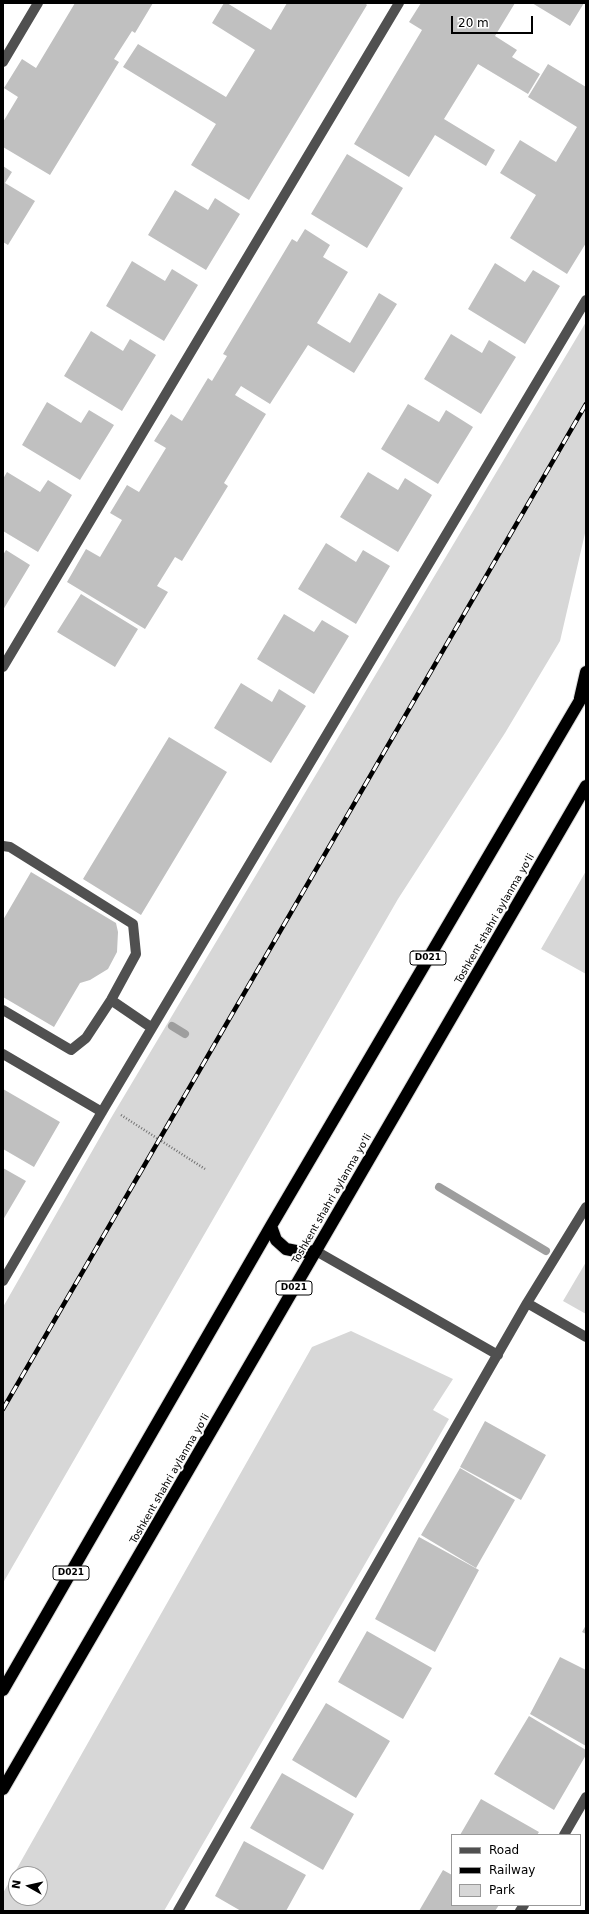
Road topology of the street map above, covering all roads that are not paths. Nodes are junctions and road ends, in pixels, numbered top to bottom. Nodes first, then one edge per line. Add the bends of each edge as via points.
1 (38, 3) edge
2 (399, 3) edge
3 (3, 62) edge
4 (586, 300) edge
5 (3, 667) edge
6 (586, 672) edge
7 (586, 690) edge
8 (579, 703) junction
9 (586, 786) edge
10 (3, 846) edge
11 (111, 1000) junction
12 (3, 1010) edge
13 (152, 1028) junction
14 (3, 1054) edge
15 (104, 1109) junction
16 (586, 1207) edge
17 (271, 1226) junction
18 (316, 1251) junction
19 (3, 1281) edge
20 (527, 1303) junction
21 (586, 1337) edge
22 (498, 1355) junction
23 (3, 1690) edge
24 (3, 1790) edge
25 (586, 1798) edge
26 (565, 1834) edge
27 (178, 1911) edge

1 - 3 street
2 - 5 street
4 - 13 street
6 - 8 highway
7 - 8 highway, D021
8 - 17 highway, D021
9 - 18 highway, Toshkent shahri aylanma yoʻli / D021
10 - 11 street via 10,847 133,924 136,954
11 - 12 street via 86,1038 71,1050
11 - 13 street
13 - 15 street
14 - 15 street
15 - 19 street
16 - 20 street
17 - 18 highway via 276,1240 286,1249
17 - 23 highway, D021
18 - 22 street
18 - 24 highway, Toshkent shahri aylanma yoʻli / D021
20 - 21 street
20 - 22 street
22 - 27 street
25 - 26 street

